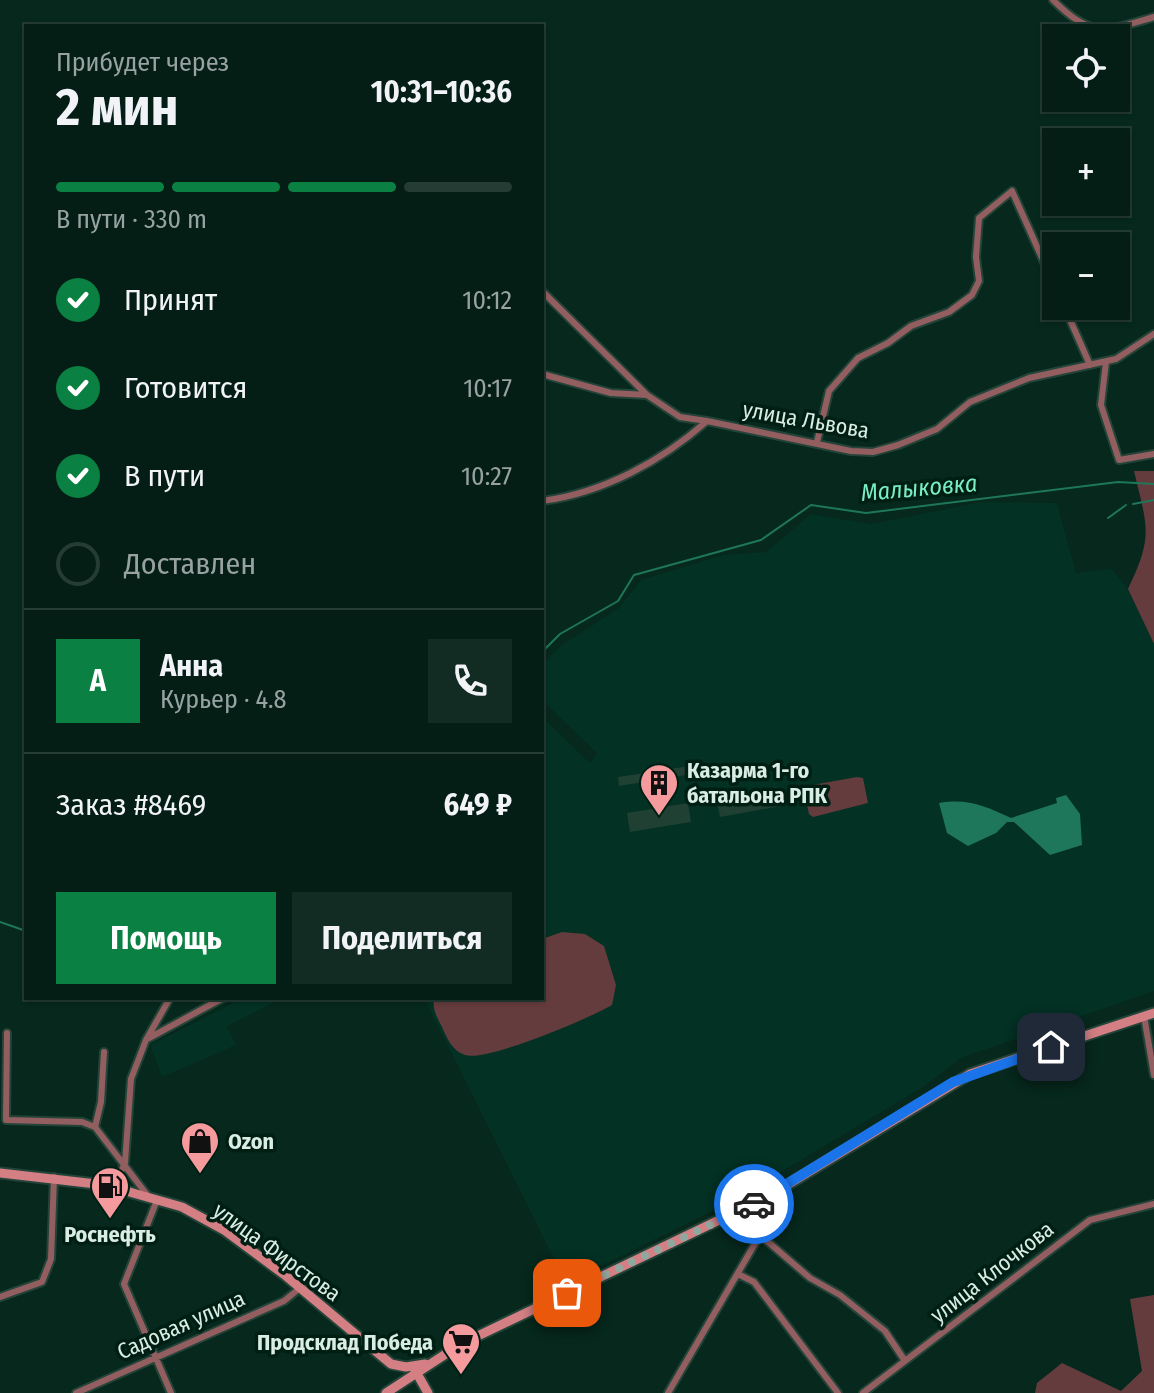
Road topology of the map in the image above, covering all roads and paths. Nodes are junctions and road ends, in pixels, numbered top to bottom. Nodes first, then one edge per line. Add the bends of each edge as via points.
1 (1053, 0) edge
2 (1154, 17) edge
3 (1042, 258) edge
4 (544, 293) edge
5 (1070, 320) edge
6 (1154, 334) edge
7 (1106, 362) junction
8 (1090, 365) junction
9 (544, 375) edge
10 (647, 395) junction
11 (707, 421) junction
12 (817, 442) junction
13 (1154, 454) edge
14 (544, 501) edge
15 (169, 1000) edge
16 (219, 1000) edge
17 (1149, 1015) edge
18 (7, 1033) dead end
19 (146, 1040) junction
20 (104, 1052) dead end
21 (1154, 1075) edge
22 (95, 1127) junction
23 (125, 1163) junction
24 (0, 1173) edge
25 (54, 1177) junction
26 (114, 1187) junction
27 (769, 1196) junction
28 (153, 1199) junction
29 (1154, 1204) edge
30 (760, 1235) junction
31 (738, 1274) junction
32 (300, 1288) junction
33 (0, 1297) edge
34 (157, 1355) junction
35 (905, 1361) junction
36 (415, 1371) junction
37 (76, 1393) edge
38 (171, 1393) edge
39 (386, 1393) edge
40 (428, 1393) edge
41 (668, 1393) edge
42 (838, 1393) edge
43 (863, 1393) edge

1 - 2 street via 1073,19 1105,31
3 - 12 street via 1012,191 979,218 979,281 972,295 858,358 829,391
4 - 10 street, улица Львова
5 - 8 street
6 - 7 street, улица Львова
7 - 8 street, улица Львова
7 - 13 street via 1101,405 1119,460
8 - 12 street, улица Львова via 1029,378 970,402 937,429 898,445 873,452
9 - 10 street via 611,393
10 - 11 street, улица Львова via 680,417
11 - 12 street, улица Львова
11 - 14 street via 677,448 633,472
15 - 19 street
16 - 19 street
17 - 21 street
17 - 27 main road via 970,1074
18 - 22 street via 6,1120
19 - 23 street via 131,1079
20 - 22 street
22 - 23 street
23 - 26 street
23 - 28 street
24 - 25 main road, улица Фирстова
25 - 26 main road, улица Фирстова
25 - 33 street via 51,1259 42,1282
26 - 28 main road, улица Фирстова
27 - 30 street
27 - 36 main road
28 - 32 main road, улица Фирстова via 182,1207 224,1230
28 - 34 street via 124,1284
29 - 35 street, улица Клочкова via 1090,1220
30 - 31 street
30 - 35 street via 885,1331
31 - 41 street
31 - 42 street via 754,1282
32 - 34 street, Садовая улица via 284,1301
32 - 36 main road, улица Фирстова via 383,1358
34 - 37 street, Садовая улица
34 - 38 street
35 - 43 street, улица Клочкова
36 - 39 main road
36 - 40 main road

